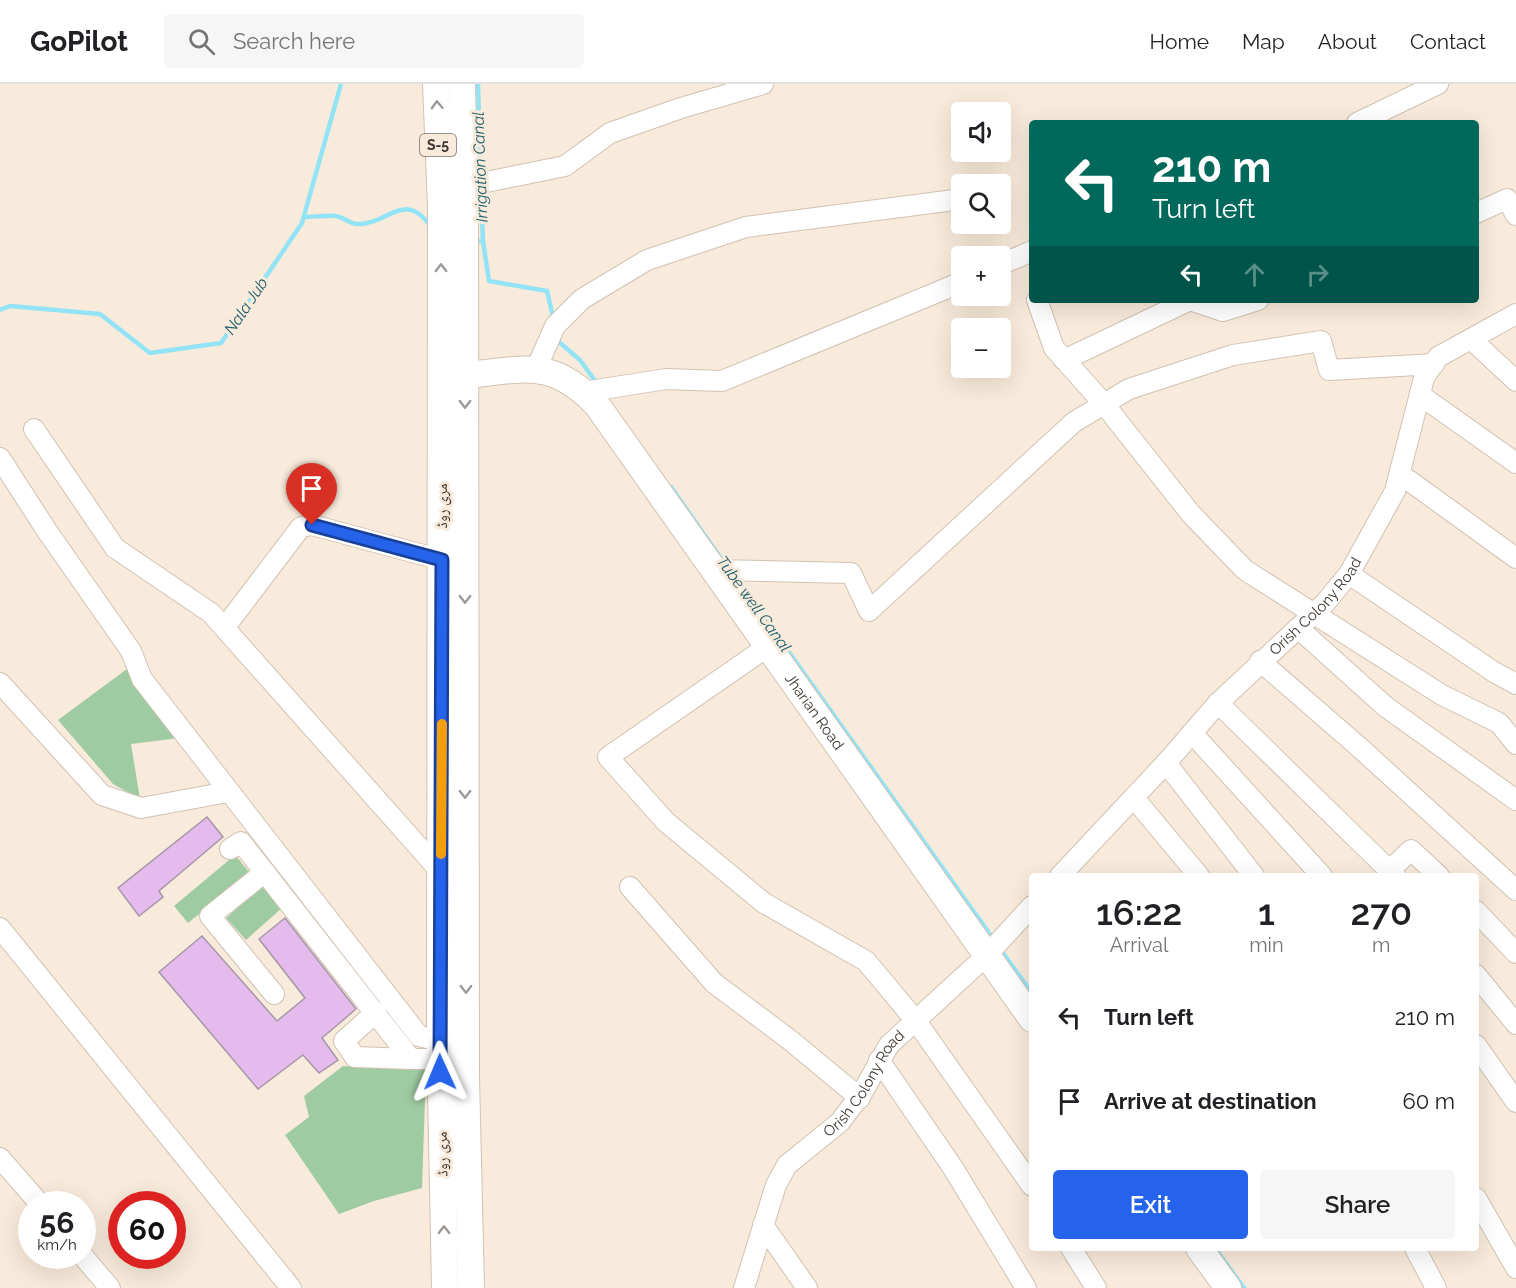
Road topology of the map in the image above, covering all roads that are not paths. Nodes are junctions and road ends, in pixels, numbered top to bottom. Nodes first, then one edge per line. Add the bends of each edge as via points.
1 (436, 84) edge
2 (462, 84) edge
3 (763, 84) edge
4 (1437, 84) edge
5 (1363, 120) edge
6 (457, 198) junction
7 (951, 200) edge
8 (1479, 212) edge
9 (1516, 215) edge
10 (1029, 252) edge
11 (1011, 260) edge
12 (951, 287) edge
13 (1038, 303) edge
14 (1184, 303) edge
15 (1199, 303) edge
16 (1249, 303) edge
17 (1516, 314) edge
18 (453, 326) junction
19 (1471, 339) junction
20 (1064, 360) junction
21 (1434, 364) junction
22 (536, 369) junction
23 (465, 375) junction
24 (1516, 381) edge
25 (584, 392) junction
26 (1420, 395) junction
27 (1104, 404) junction
28 (34, 429) dead end
29 (0, 458) edge
30 (1516, 463) edge
31 (1400, 474) junction
32 (1516, 558) edge
33 (442, 560) junction
34 (713, 570) junction
35 (1349, 574) junction
36 (1313, 614) junction
37 (225, 627) junction
38 (1298, 628) junction
39 (454, 644) junction
40 (767, 646) junction
41 (1260, 662) junction
42 (0, 682) edge
43 (1516, 684) edge
44 (1218, 703) junction
45 (1192, 733) junction
46 (1516, 744) edge
47 (1166, 763) junction
48 (228, 792) junction
49 (1134, 798) junction
50 (1516, 800) edge
51 (230, 849) dead end
52 (265, 872) junction
53 (441, 872) junction
54 (1069, 873) edge
55 (1196, 873) edge
56 (1252, 873) edge
57 (1319, 873) edge
58 (1393, 873) edge
59 (1436, 873) edge
60 (630, 886) dead end
61 (1516, 890) edge
62 (1029, 909) edge
63 (1479, 914) edge
64 (0, 928) edge
65 (1516, 953) edge
66 (986, 956) junction
67 (1479, 979) edge
68 (274, 994) dead end
69 (376, 1012) junction
70 (1029, 1015) edge
71 (916, 1021) junction
72 (1516, 1024) edge
73 (1479, 1049) edge
74 (440, 1050) junction
75 (411, 1059) junction
76 (879, 1060) junction
77 (860, 1098) junction
78 (1516, 1102) edge
79 (0, 1158) edge
80 (1029, 1182) edge
81 (443, 1184) junction
82 (468, 1184) junction
83 (29, 1191) edge
84 (1479, 1203) edge
85 (763, 1225) junction
86 (1073, 1251) edge
87 (1201, 1251) edge
88 (1417, 1251) edge
89 (94, 1269) edge
90 (1516, 1269) edge
91 (111, 1288) edge
92 (291, 1288) edge
93 (445, 1288) edge
94 (471, 1288) edge
95 (744, 1288) edge
96 (807, 1288) edge
97 (1026, 1288) edge
98 (1096, 1288) edge
99 (1228, 1288) edge
100 (1436, 1288) edge

6 -> 1 main road, مری روڈ / S-5
2 - 6 main road, مری روڈ / S-5
3 - 6 street via 610,133 565,166 481,183
4 - 5 street
6 - 18 main road, مری روڈ / S-5
7 - 22 street via 746,227 647,260 582,299 555,326
8 - 9 street via 1507,199
10 - 11 street
12 - 25 street via 722,381 666,379
13 - 20 street via 1054,348
14 - 20 street
15 - 16 street via 1224,311
17 - 19 street, Orish Colony Road
18 - 23 main road, مری روڈ / S-5
18 - 33 main road, مری روڈ / S-5
19 - 21 street, Orish Colony Road via 1438,357
19 - 24 street
20 - 27 street
21 - 26 street, Orish Colony Road via 1424,378
21 - 27 street via 1329,370 1321,341 1233,355 1129,389
22 - 23 main road, Jharian Road
22 - 25 main road, Jharian Road via 554,372
23 -> 39 main road, مری روڈ / S-5
25 - 34 main road, Jharian Road
26 - 30 street
26 - 31 street, Orish Colony Road
27 - 34 street via 1074,422 869,611 852,573
27 - 36 street via 1191,514 1245,570
28 - 37 street via 116,548 211,613
29 - 48 street via 131,651 142,679
31 - 32 street
31 - 35 street, Orish Colony Road via 1383,516
33 - 37 street via 312,525 301,527
33 - 39 main road, مری روڈ / S-5
34 - 40 main road, Jharian Road
35 - 36 street, Orish Colony Road
35 - 43 street
36 - 38 street, Orish Colony Road
36 - 46 street via 1442,695 1499,723
37 - 53 street
38 - 41 street, Orish Colony Road
38 - 50 street via 1386,707
39 - 53 main road, مری روڈ / S-5
39 -> 82 main road, مری روڈ / S-5
40 - 66 main road, Jharian Road
40 - 71 street via 608,757 666,822 764,903 866,960
41 - 44 street, Orish Colony Road
41 - 61 street
42 - 48 street via 102,795 141,808
44 - 45 street, Orish Colony Road
44 - 58 street
45 - 47 street, Orish Colony Road
45 - 57 street
47 - 49 street, Orish Colony Road
47 - 56 street
48 - 74 street via 419,1036
49 - 54 street, Orish Colony Road
49 - 55 street
51 - 52 street via 241,842
52 - 68 street via 210,916
52 - 69 street
53 - 74 main road, مری روڈ / S-5
58 - 59 street via 1412,850
60 - 77 street via 714,983
62 - 66 street, Orish Colony Road
63 - 65 street
64 - 92 street
66 - 70 main road, Jharian Road
66 - 71 street, Orish Colony Road
67 - 72 street
69 - 75 street
69 - 75 street via 344,1041 355,1057
71 - 76 street, Orish Colony Road via 889,1045
71 - 80 street
73 - 78 street
74 - 75 street
74 - 81 main road, مری روڈ / S-5
76 - 77 street, Orish Colony Road
76 - 97 street via 953,1168
77 - 85 street, Orish Colony Road via 840,1122 787,1165
79 - 83 street
81 - 82 main road
93 -> 81 main road, مری روڈ / S-5
82 - 94 main road, مری روڈ / S-5
84 - 90 street
85 - 95 street, Orish Colony Road
85 - 96 street
86 - 98 street
87 - 99 main road
88 - 100 street
89 - 91 street

